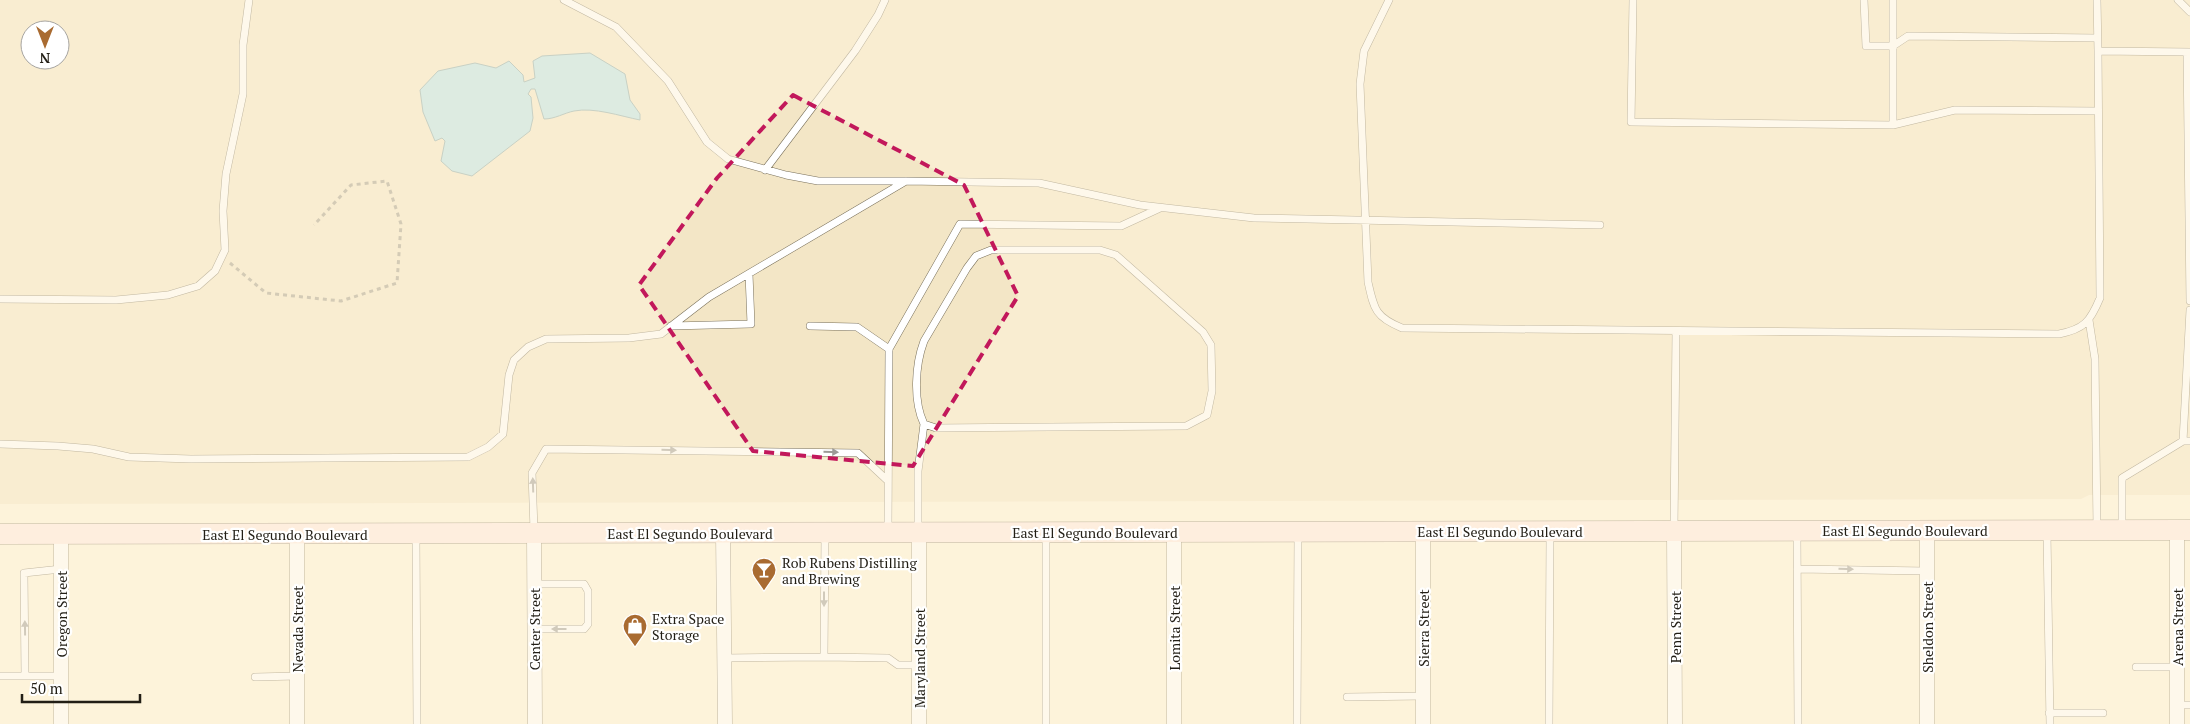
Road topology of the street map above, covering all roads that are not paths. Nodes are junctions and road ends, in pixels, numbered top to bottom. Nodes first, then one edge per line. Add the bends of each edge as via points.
1 (249, 0) edge
2 (564, 0) edge
3 (884, 0) edge
4 (1389, 0) edge
5 (1633, 0) edge
6 (1864, 0) edge
7 (1893, 0) edge
8 (2097, 0) edge
9 (2178, 0) edge
10 (2190, 12) edge
11 (2097, 38) junction
12 (1893, 46) junction
13 (2098, 51) junction
14 (2188, 52) edge
15 (2098, 111) junction
16 (1893, 125) junction
17 (766, 170) junction
18 (906, 181) junction
19 (1160, 208) junction
20 (1366, 222) junction
21 (1600, 225) dead end
22 (749, 274) junction
23 (0, 299) edge
24 (2190, 301) edge
25 (2190, 310) edge
26 (2089, 320) junction
27 (671, 326) junction
28 (810, 326) dead end
29 (1676, 331) junction
30 (889, 349) junction
31 (924, 424) junction
32 (2187, 441) edge
33 (0, 444) edge
34 (888, 481) junction
35 (1797, 530) junction
36 (1927, 530) junction
37 (2047, 530) junction
38 (2097, 530) junction
39 (2122, 530) junction
40 (2184, 530) edge
41 (1298, 531) junction
42 (1423, 531) junction
43 (1550, 531) junction
44 (1674, 531) junction
45 (824, 532) junction
46 (888, 532) junction
47 (918, 532) junction
48 (1046, 532) junction
49 (1174, 532) junction
50 (534, 533) junction
51 (723, 533) junction
52 (0, 534) edge
53 (61, 534) junction
54 (297, 534) junction
55 (416, 534) junction
56 (1797, 568) junction
57 (61, 569) junction
58 (1927, 571) junction
59 (534, 584) junction
60 (534, 629) junction
61 (824, 657) junction
62 (724, 658) junction
63 (919, 665) junction
64 (2136, 667) dead end
65 (2177, 667) junction
66 (0, 676) edge
67 (26, 676) junction
68 (61, 676) junction
69 (297, 676) junction
70 (255, 677) dead end
71 (1423, 696) junction
72 (1346, 697) dead end
73 (2184, 705) edge
74 (2050, 713) junction
75 (2103, 713) dead end
76 (61, 724) edge
77 (297, 724) edge
78 (417, 724) edge
79 (535, 724) edge
80 (725, 724) edge
81 (919, 724) edge
82 (1046, 724) edge
83 (1174, 724) edge
84 (1297, 724) edge
85 (1423, 724) edge
86 (1549, 724) edge
87 (1675, 724) edge
88 (1798, 724) edge
89 (1927, 724) edge
90 (2050, 724) edge
91 (2177, 724) edge

1 - 23 lane via 243,45 243,94 226,174 224,250 215,271 198,286 168,295 116,300
2 - 17 lane via 616,27 668,80 708,142 728,159
3 - 17 lane via 878,16 855,51
4 - 20 lane via 1364,51 1360,84
5 - 16 lane via 1632,122
6 - 12 lane via 1866,46
7 - 12 lane
8 - 11 lane
9 - 10 lane
11 - 12 lane via 1908,36
11 - 13 lane
12 - 16 lane
13 - 14 lane
13 - 15 lane
14 - 24 lane
15 - 16 lane via 1955,110
15 - 26 lane via 2100,298
17 - 18 lane via 818,181
18 - 19 lane via 1039,183
18 - 22 lane
19 - 20 lane via 1254,218
19 - 30 lane via 1121,226 960,224
20 - 21 lane
20 - 29 lane via 1368,282 1374,308 1385,321 1402,328
22 - 27 lane via 709,297
22 - 27 lane via 751,324
25 - 32 lane
26 - 29 lane via 2077,330 2059,334
26 - 38 lane via 2095,358
27 - 33 lane via 661,334 546,340 528,347 514,360 509,375 503,434 488,448 468,457 191,459 129,457 67,446
28 - 30 lane via 857,327
29 - 44 lane
30 - 34 lane
31 - 31 lane via 936,428 1186,426 1206,415 1212,391 1211,346 1203,332 1116,255 1100,250 991,250 976,256 967,268 924,341 918,374 918,412
31 - 47 lane via 918,471
32 - 39 lane via 2122,478
34 - 46 lane
50 -> 34 lane via 532,473 546,448 858,453
35 - 36 main road, East El Segundo Boulevard
35 - 44 main road, East El Segundo Boulevard
35 - 56 lane
36 - 37 main road, East El Segundo Boulevard
36 - 58 street, Sheldon Street
37 - 38 main road, East El Segundo Boulevard
37 - 74 lane
38 - 39 main road, East El Segundo Boulevard
39 - 40 main road, East El Segundo Boulevard
40 - 65 street, Arena Street
41 - 42 main road, East El Segundo Boulevard
41 - 49 main road, East El Segundo Boulevard
41 - 84 lane
42 - 43 main road, East El Segundo Boulevard
42 - 71 street, Sierra Street
43 - 44 main road, East El Segundo Boulevard
43 - 86 lane
44 - 87 street, Penn Street
45 - 46 main road, East El Segundo Boulevard
45 - 51 main road, East El Segundo Boulevard
45 -> 61 lane
46 - 47 main road, East El Segundo Boulevard
47 - 48 main road, East El Segundo Boulevard
47 - 63 street, Maryland Street
48 - 49 main road, East El Segundo Boulevard
48 - 82 lane
49 - 83 street, Lomita Street
50 - 51 main road, East El Segundo Boulevard
50 - 55 main road, East El Segundo Boulevard
50 - 59 street, Center Street
51 - 62 street
52 - 53 main road, East El Segundo Boulevard
53 - 54 main road, East El Segundo Boulevard
53 - 57 street, Oregon Street
54 - 55 main road, East El Segundo Boulevard
54 - 69 street, Nevada Street
55 - 78 lane
56 -> 58 lane
56 - 88 lane
67 -> 57 lane via 24,573
57 - 68 street, Oregon Street
58 - 89 street, Sheldon Street
59 - 60 street, Center Street
59 -> 60 lane via 586,586 588,591 588,624 584,629
60 - 79 street, Center Street
61 - 62 lane
61 - 63 lane via 888,658 898,665
62 - 80 street
63 - 81 street, Maryland Street
64 - 65 lane
65 - 73 street, Arena Street
66 - 67 lane
67 - 68 lane
68 - 76 street, Oregon Street
69 - 70 lane
69 - 77 street, Nevada Street
71 - 72 lane
71 - 85 street, Sierra Street
73 - 91 street, Arena Street
74 - 75 lane
74 - 90 lane

